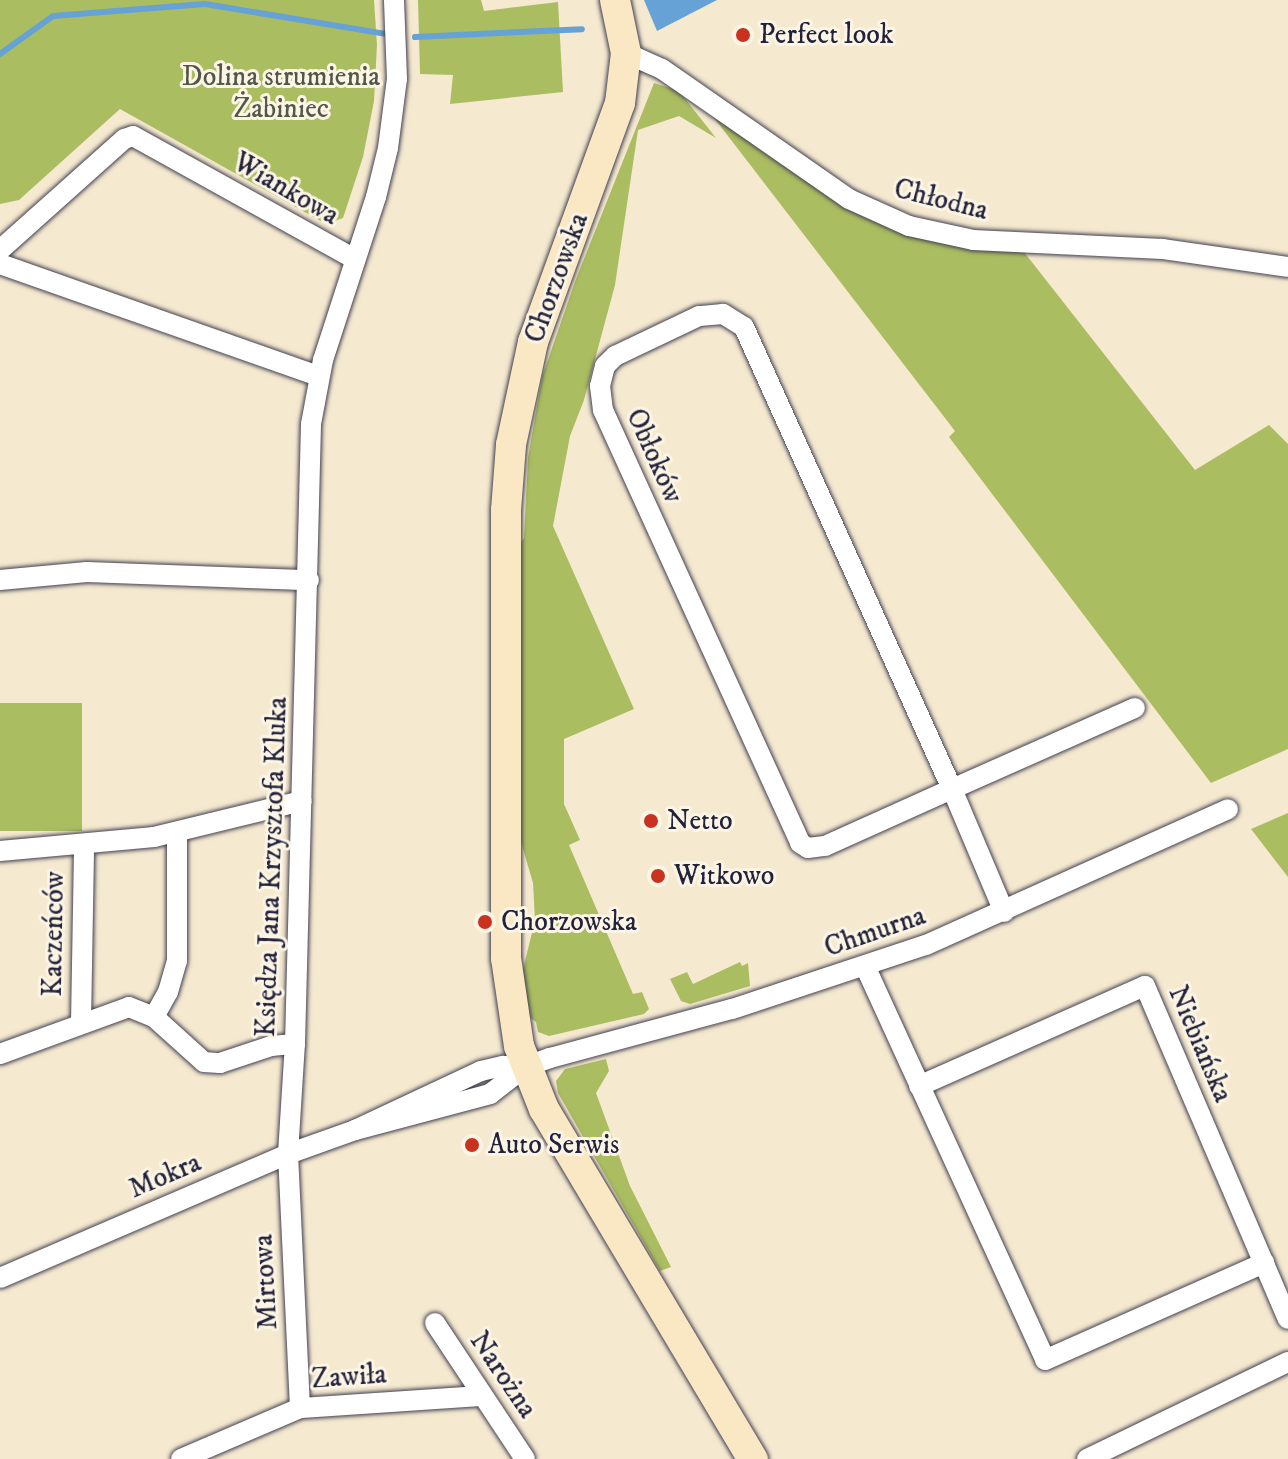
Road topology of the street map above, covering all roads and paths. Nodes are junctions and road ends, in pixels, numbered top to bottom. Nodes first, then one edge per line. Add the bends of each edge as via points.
1 (394, 0) edge
2 (615, 0) edge
3 (626, 53) junction
4 (0, 250) edge
5 (355, 259) junction
6 (0, 264) edge
7 (1288, 267) edge
8 (318, 376) junction
9 (0, 580) edge
10 (309, 580) junction
11 (1135, 708) dead end
12 (952, 789) junction
13 (302, 801) junction
14 (1228, 809) dead end
15 (177, 833) junction
16 (84, 845) junction
17 (0, 851) edge
18 (1004, 912) junction
19 (865, 966) junction
20 (154, 1017) junction
21 (81, 1023) junction
22 (295, 1044) junction
23 (0, 1054) edge
24 (525, 1067) junction
25 (919, 1086) junction
26 (288, 1154) junction
27 (1264, 1263) junction
28 (0, 1278) edge
29 (1288, 1319) edge
30 (435, 1323) dead end
31 (1288, 1362) edge
32 (482, 1396) junction
33 (300, 1408) junction
34 (181, 1459) edge
35 (525, 1459) edge
36 (753, 1459) edge
37 (1087, 1459) edge

1 - 5 street, Księdza Jana Krzysztofa Kluka via 397,79 392,121 379,185
2 - 3 street, Chorzowska
3 - 7 street, Chłodna via 662,69 849,199 909,226 973,240 1163,249
3 - 24 street, Chorzowska via 613,129 526,367 507,478 506,958
4 - 5 street, Wiankowa via 133,136
5 - 8 street, Księdza Jana Krzysztofa Kluka
6 - 8 street
8 - 10 street, Księdza Jana Krzysztofa Kluka via 311,424
9 - 10 street via 87,572
10 - 13 street, Księdza Jana Krzysztofa Kluka
11 - 12 street, Obłoków
12 - 12 street, Obłoków via 740,322 723,314 699,316 615,356 601,379 603,410 794,837 808,848 825,846
12 - 18 street, Obłoków
13 - 15 street, Kaczeńców
13 - 22 street, Księdza Jana Krzysztofa Kluka
14 - 18 street, Chmurna
15 - 16 street, Kaczeńców
15 - 20 street via 177,961
16 - 17 street, Kaczeńców
16 - 21 street, Kaczeńców
18 - 19 street, Chmurna
19 - 24 street, Chmurna
19 - 25 street
20 - 21 street via 129,1007
20 - 22 street via 195,1056 212,1063
21 - 23 street
22 - 26 street, Księdza Jana Krzysztofa Kluka
24 - 26 street, Mokra via 481,1071 355,1130
24 - 36 street, Chorzowska via 566,1149
25 - 27 street via 1045,1360
25 - 27 street, Niebiańska via 1145,986
26 - 28 street, Mokra
26 - 33 street, Mirtowa
27 - 29 street, Niebiańska
30 - 32 street, Narożna
31 - 37 street
32 - 33 street, Zawiła
32 - 35 street, Narożna
33 - 34 street, Zawiła

